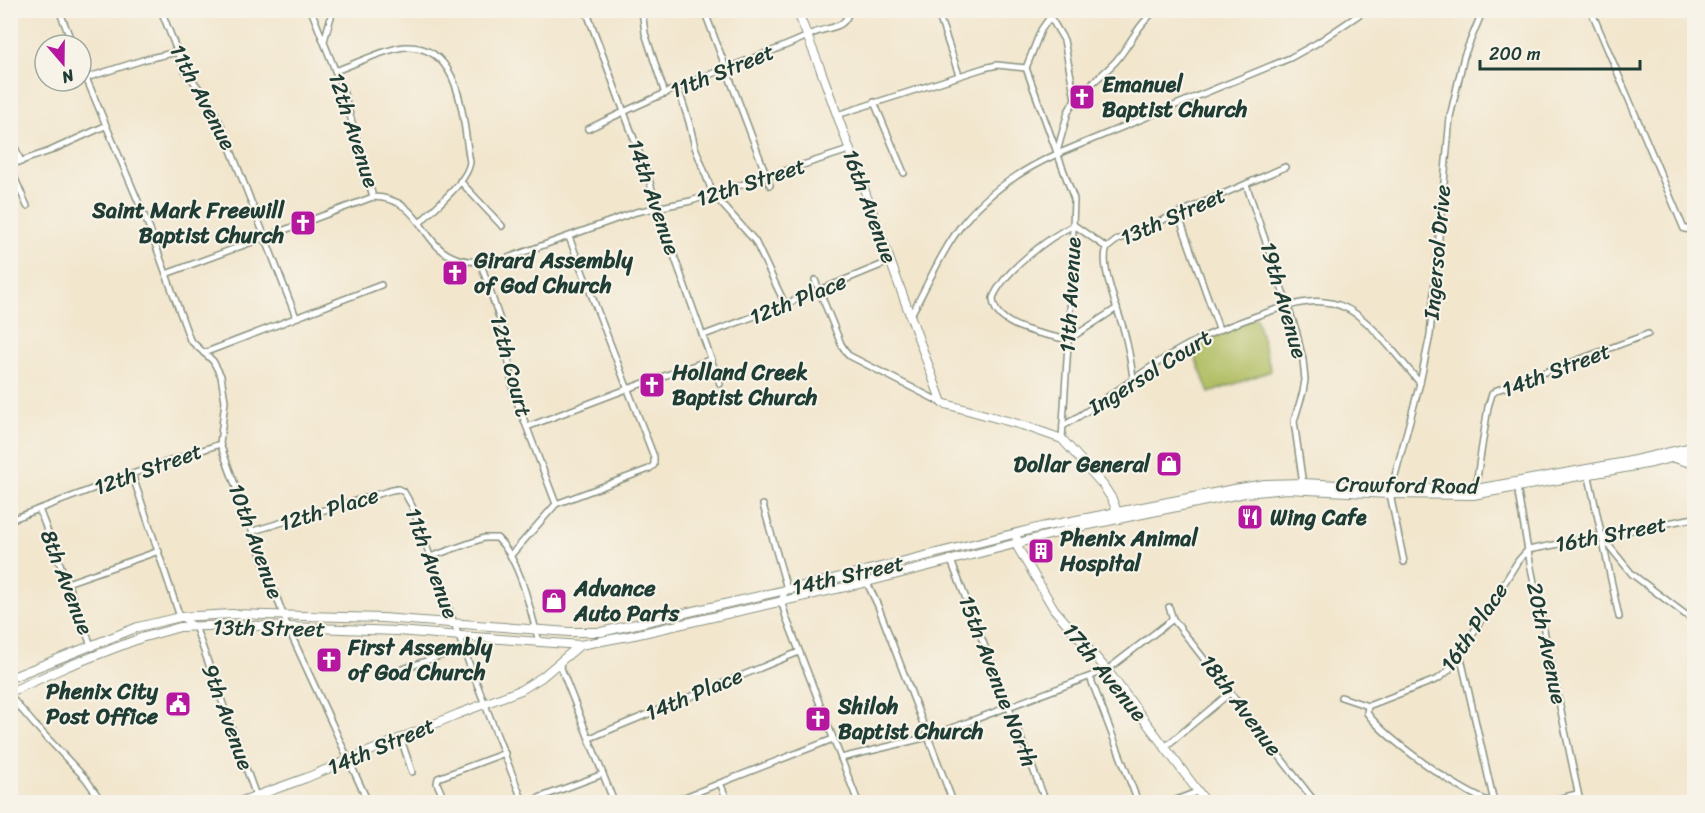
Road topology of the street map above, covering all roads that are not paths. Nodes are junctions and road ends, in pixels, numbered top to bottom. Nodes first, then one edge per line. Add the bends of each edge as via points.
1 (59, 10) edge
2 (161, 10) edge
3 (311, 10) edge
4 (333, 10) edge
5 (586, 10) edge
6 (642, 10) edge
7 (704, 10) edge
8 (797, 10) edge
9 (849, 10) edge
10 (937, 10) edge
11 (1046, 10) edge
12 (1157, 10) edge
13 (1366, 10) edge
14 (1483, 10) edge
15 (1150, 13) edge
16 (1593, 15) dead end
17 (1050, 17) junction
18 (68, 33) edge
19 (807, 36) junction
20 (324, 41) junction
21 (177, 52) junction
22 (1026, 68) junction
23 (726, 69) junction
24 (335, 71) junction
25 (959, 75) junction
26 (93, 76) edge
27 (678, 87) junction
28 (92, 93) edge
29 (664, 94) junction
30 (1075, 99) junction
31 (874, 102) junction
32 (624, 113) junction
33 (837, 115) junction
34 (105, 126) junction
35 (588, 129) dead end
36 (10, 135) edge
37 (849, 150) junction
38 (1057, 154) junction
39 (21, 162) junction
40 (10, 166) edge
41 (1285, 167) dead end
42 (904, 173) dead end
43 (767, 178) junction
44 (460, 181) junction
45 (1246, 184) junction
46 (770, 185) dead end
47 (712, 194) junction
48 (373, 197) junction
49 (27, 206) dead end
50 (657, 208) junction
51 (1178, 214) junction
52 (154, 221) dead end
53 (420, 223) junction
54 (1074, 225) junction
55 (149, 226) junction
56 (502, 226) dead end
57 (1695, 230) edge
58 (266, 237) junction
59 (569, 237) junction
60 (1107, 248) junction
61 (480, 261) junction
62 (891, 261) junction
63 (166, 274) junction
64 (815, 280) dead end
65 (381, 285) dead end
66 (818, 291) junction
67 (785, 304) junction
68 (1287, 306) junction
69 (1117, 308) junction
70 (911, 315) junction
71 (296, 317) junction
72 (1220, 329) junction
73 (1648, 334) dead end
74 (704, 335) junction
75 (1068, 340) junction
76 (204, 353) junction
77 (712, 359) junction
78 (1134, 378) junction
79 (1420, 383) junction
80 (720, 384) dead end
81 (627, 388) junction
82 (942, 403) junction
83 (1479, 416) dead end
84 (1486, 417) junction
85 (1063, 426) junction
86 (527, 427) junction
87 (1062, 439) junction
88 (220, 444) junction
89 (1693, 454) edge
90 (1588, 472) junction
91 (132, 474) junction
92 (1517, 485) junction
93 (1304, 486) junction
94 (1391, 491) junction
95 (404, 492) joint
96 (1474, 492) junction
97 (556, 504) junction
98 (762, 505) dead end
99 (39, 509) junction
100 (1119, 515) junction
101 (1695, 518) edge
102 (10, 520) edge
103 (253, 531) junction
104 (1600, 536) junction
105 (1017, 539) junction
106 (1528, 550) junction
107 (159, 551) junction
108 (946, 551) junction
109 (511, 555) junction
110 (430, 557) junction
111 (950, 560) junction
112 (1404, 562) dead end
113 (862, 572) junction
114 (867, 582) junction
115 (67, 583) junction
116 (787, 589) junction
117 (781, 600) junction
118 (1169, 607) dead end
119 (284, 616) junction
120 (180, 617) junction
121 (1619, 617) dead end
122 (1173, 619) junction
123 (1695, 621) edge
124 (454, 622) junction
125 (195, 626) junction
126 (288, 628) junction
127 (535, 629) junction
128 (601, 632) junction
129 (458, 635) junction
130 (539, 642) junction
131 (90, 645) junction
132 (580, 645) junction
133 (463, 648) junction
134 (799, 652) junction
135 (1460, 654) junction
136 (94, 656) junction
137 (559, 663) junction
138 (1107, 670) junction
139 (397, 671) dead end
140 (1090, 676) junction
141 (10, 678) edge
142 (1231, 692) junction
143 (10, 694) edge
144 (1341, 697) dead end
145 (486, 704) junction
146 (1368, 706) junction
147 (1008, 707) junction
148 (928, 737) junction
149 (590, 738) junction
150 (833, 738) junction
151 (401, 739) junction
152 (1165, 747) junction
153 (504, 753) junction
154 (841, 758) junction
155 (350, 759) junction
156 (412, 772) dead end
157 (603, 774) junction
158 (720, 783) junction
159 (1199, 791) junction
160 (1577, 794) junction
161 (256, 796) junction
162 (102, 802) edge
163 (239, 802) edge
164 (368, 802) edge
165 (445, 802) edge
166 (523, 802) edge
167 (528, 802) edge
168 (614, 802) edge
169 (672, 802) edge
170 (728, 802) edge
171 (858, 802) edge
172 (953, 802) edge
173 (1046, 802) edge
174 (1138, 802) edge
175 (1171, 802) edge
176 (1206, 802) edge
177 (1314, 802) edge
178 (1492, 802) edge
179 (1545, 802) edge
180 (1580, 802) edge

1 - 18 street
2 - 21 street, 11th Avenue
3 - 20 street, 12th Avenue
4 - 20 street
5 - 32 street, 14th Avenue
6 - 29 street
7 - 23 street
8 - 19 street, 16th Avenue
9 - 19 street, 11th Street via 843,24
10 - 25 street
11 - 17 street
12 - 15 street
13 - 38 street via 1290,58
14 - 79 street, Ingersol Drive via 1464,56 1450,117 1430,335
15 - 30 street via 1118,58
16 - 57 street via 1684,229
17 - 22 street
17 - 30 street via 1064,40
19 - 23 street, 11th Street
19 - 33 street, 16th Avenue
20 - 24 street, 12th Avenue
21 - 26 street
21 - 58 street, 11th Avenue via 184,69 217,115
22 - 25 street via 997,65
22 - 38 street
23 - 27 street, 11th Street
23 - 43 street
24 - 44 street via 404,47 438,57 455,82 470,162
24 - 48 street, 12th Avenue
25 - 31 street
27 - 29 street, 11th Street
27 - 47 street
28 - 34 street
29 - 32 street, 11th Street
30 - 38 street
31 - 33 street
31 - 42 street
32 - 35 street, 11th Street
32 - 50 street, 14th Avenue
33 - 37 street, 16th Avenue
34 - 39 street
34 - 55 street
36 - 39 street
37 - 43 street, 12th Street
37 - 62 street, 16th Avenue
38 - 54 street, 11th Avenue via 1071,186
38 - 70 street via 1009,180 964,223
39 - 40 street
40 - 49 street
41 - 45 street, 13th Street
43 - 46 street
43 - 47 street, 12th Street
44 - 53 street
44 - 56 street
45 - 51 street, 13th Street
45 - 68 street, 19th Avenue
47 - 50 street, 12th Street
47 - 67 street via 755,241
48 - 53 street, 12th Avenue via 397,202
48 - 58 street
50 - 59 street, 12th Street
50 - 74 street, 14th Avenue
51 - 60 street, 13th Street
51 - 72 street
52 - 55 street
53 - 61 street, 12th Avenue via 444,252 455,258
54 - 60 street, 13th Street
54 - 75 street, 11th Avenue
54 - 75 street via 1043,243 998,288 993,298 998,315 1008,322
55 - 63 street
58 - 63 street
58 - 71 street, 11th Avenue
59 - 61 street, 12th Street via 502,260
59 - 81 street
60 - 69 street via 1105,260
61 - 86 street, 12th Court via 502,326 510,378
62 - 66 street, 12th Place
62 - 70 street, 16th Avenue
63 - 76 street via 190,340
64 - 66 street
65 - 71 street
66 - 67 street, 12th Place
66 - 82 street via 848,355
67 - 74 street, 12th Place
68 - 72 street, Ingersol Court
68 - 79 street, Ingersol Court via 1331,302 1348,309 1363,320
68 - 93 street, 19th Avenue via 1304,370 1303,392 1294,421
69 - 75 street
69 - 78 street
70 - 82 street, 16th Avenue
71 - 76 street
72 - 78 street, Ingersol Court
73 - 84 street, 14th Street via 1497,390 1489,401
74 - 77 street, 14th Avenue
75 - 85 street, 11th Avenue
76 - 88 street, 12th Street via 217,366 224,389
77 - 80 street, 14th Avenue
77 - 81 street
78 - 85 street, Ingersol Court
79 - 94 street, Ingersol Drive
81 - 86 street
81 - 97 street via 654,465
82 - 87 street
83 - 84 street, 14th Street
84 - 96 street
85 - 87 street, 11th Avenue
86 - 97 street, 12th Court
87 - 100 street via 1103,485
88 - 91 street, 12th Street
88 - 103 street, 10th Avenue
89 - 90 main road, Crawford Road
89 - 90 main road, Crawford Road
90 - 92 main road, Crawford Road
90 - 104 street
91 - 99 street, 12th Street
91 - 107 street
92 - 96 main road, Crawford Road
92 - 106 street, 20th Avenue
93 - 94 main road, Crawford Road
93 - 100 main road, Crawford Road via 1265,484
94 - 96 main road, Crawford Road
94 - 112 street
95 - 103 street, 12th Place via 382,492
95 - 110 street, 11th Avenue
97 - 109 street
98 - 116 street
99 - 102 street, 12th Street
99 - 115 street, 8th Avenue
100 - 105 main road, 14th Street
101 - 104 street, 16th Street
103 - 119 street, 10th Avenue
104 - 106 street, 16th Street
104 - 121 street
104 - 123 street via 1632,574
105 - 108 main road, 14th Street
105 - 111 main road, 14th Street
105 - 138 street, 17th Avenue via 1033,577 1054,609
106 - 135 street, 16th Place
106 - 160 street, 20th Avenue
107 - 115 street
107 - 120 street
108 - 111 street, 15th Avenue North
108 - 113 main road, 14th Street
109 - 110 street via 497,538 490,537
109 - 127 street
110 - 124 street, 11th Avenue
111 - 114 main road, 14th Street
111 - 147 street, 15th Avenue North
113 - 114 street
113 - 116 main road, 14th Street
114 - 117 main road, 14th Street
114 - 148 street
115 - 131 street, 8th Avenue
116 - 117 street
116 - 128 main road, 14th Street
117 - 132 main road, 14th Street
117 - 134 street
118 - 122 street, 18th Avenue
119 - 120 main road, 13th Street
119 - 124 main road, 13th Street
119 - 126 street, 10th Avenue
120 - 125 street
120 - 131 main road, 13th Street via 156,621
122 - 138 street
122 - 142 street, 18th Avenue
124 - 127 main road, 13th Street
124 - 129 street, 11th Avenue
125 - 126 main road, 13th Street
125 - 136 main road, 13th Street via 160,632
125 - 161 street, 9th Avenue
126 - 129 main road, 13th Street
126 - 155 street, 10th Avenue
127 - 128 main road
127 - 130 street
128 - 132 street, 14th Street
129 - 130 main road, 13th Street
129 - 133 street, 11th Avenue
130 - 132 main road
131 - 136 street, 8th Avenue
131 - 141 main road, 13th Street
132 - 137 street, 14th Street
133 - 139 street
133 - 145 street, 11th Avenue
134 - 149 street, 14th Place
134 - 150 street
135 - 146 street, 16th Place via 1438,680
135 - 178 street
136 - 143 main road, 13th Street via 35,679
137 - 145 street, 14th Street via 532,685
137 - 149 street
138 - 140 street
138 - 152 street, 17th Avenue
140 - 147 street
140 - 174 street
142 - 152 street
142 - 177 street, 18th Avenue
143 - 162 street
144 - 146 street
145 - 151 street, 14th Street
145 - 153 street, 11th Avenue
146 - 178 street via 1367,713 1391,737 1467,792
147 - 148 street
147 - 173 street, 15th Avenue North
148 - 154 street
148 - 172 street
149 - 157 street
150 - 154 street
150 - 158 street
151 - 155 street, 14th Street
151 - 156 street
152 - 159 street, 17th Avenue
153 - 165 street via 438,778
153 - 166 street, 11th Avenue
154 - 171 street
155 - 161 street, 14th Street
155 - 164 street, 10th Avenue
157 - 167 street
157 - 168 street
158 - 169 street
158 - 170 street
159 - 175 street
159 - 176 street, 17th Avenue
160 - 179 street
160 - 180 street, 20th Avenue
161 - 163 street, 14th Street

